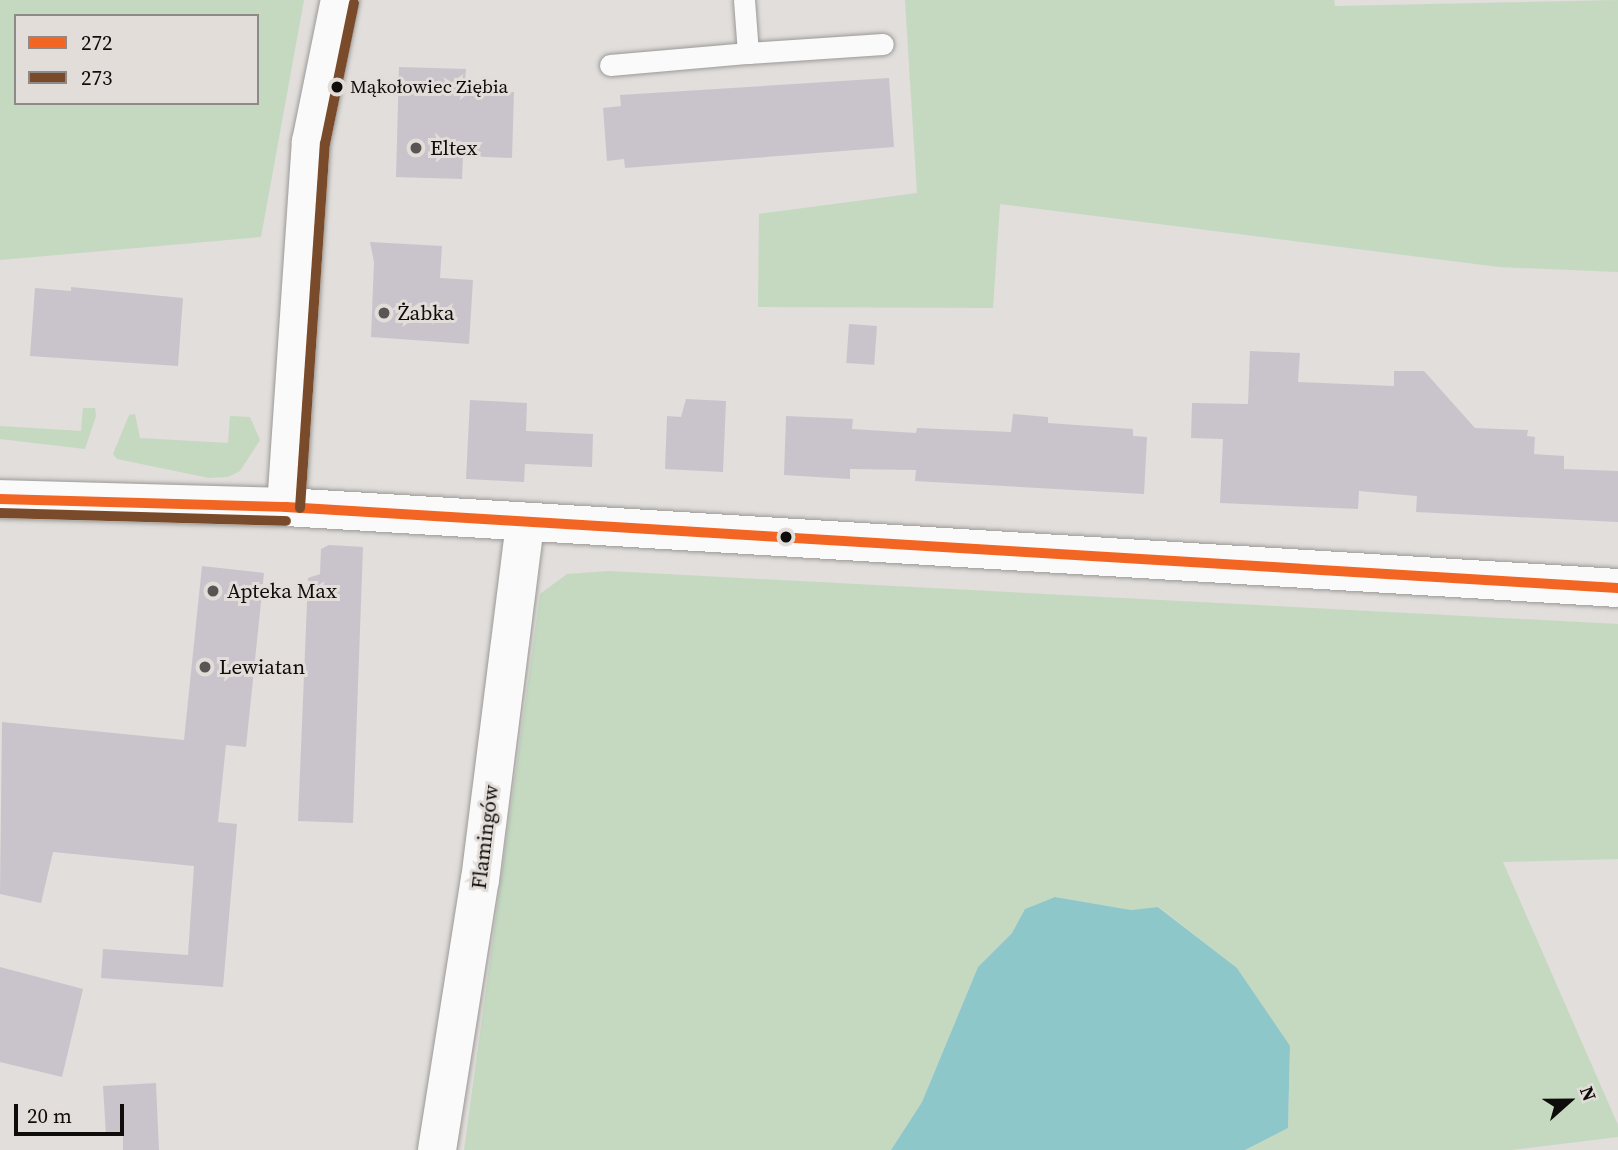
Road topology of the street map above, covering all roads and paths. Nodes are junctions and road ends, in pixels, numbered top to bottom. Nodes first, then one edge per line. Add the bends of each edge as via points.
1 (340, 0) edge
2 (744, 0) edge
3 (883, 44) dead end
4 (748, 53) junction
5 (610, 65) dead end
6 (5, 497) edge
7 (286, 507) junction
8 (525, 522) junction
9 (1618, 588) edge
10 (437, 1150) edge

1 - 7 street via 311,142
2 - 4 lane
3 - 4 lane
4 - 5 lane
6 - 7 street
7 - 8 street
8 - 9 street
8 - 10 street, Flamingów via 480,880

